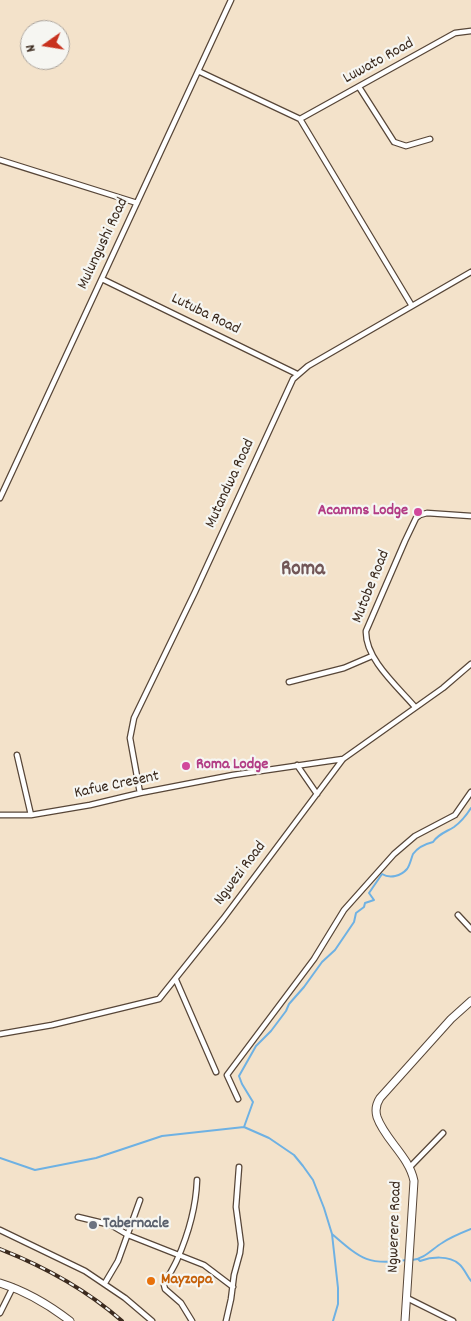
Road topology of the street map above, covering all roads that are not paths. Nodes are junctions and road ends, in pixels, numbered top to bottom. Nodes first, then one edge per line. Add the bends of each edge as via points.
1 (231, 0) edge
2 (471, 30) edge
3 (198, 71) junction
4 (359, 87) junction
5 (300, 119) junction
6 (430, 139) dead end
7 (0, 160) edge
8 (137, 203) junction
9 (471, 272) edge
10 (102, 280) junction
11 (412, 306) junction
12 (297, 374) junction
13 (0, 498) edge
14 (471, 516) edge
15 (372, 656) junction
16 (471, 664) edge
17 (289, 682) dead end
18 (415, 708) junction
19 (17, 755) dead end
20 (343, 759) junction
21 (297, 765) junction
22 (471, 792) edge
23 (140, 793) junction
24 (317, 794) junction
25 (0, 815) edge
26 (31, 815) junction
27 (458, 915) dead end
28 (471, 929) edge
29 (176, 980) junction
30 (471, 1002) edge
31 (0, 1034) edge
32 (216, 1072) dead end
33 (238, 1099) dead end
34 (443, 1133) dead end
35 (239, 1167) dead end
36 (410, 1167) junction
37 (198, 1180) dead end
38 (140, 1200) dead end
39 (78, 1217) dead end
40 (0, 1230) edge
41 (128, 1235) junction
42 (179, 1255) junction
43 (0, 1283) edge
44 (105, 1283) junction
45 (13, 1287) junction
46 (233, 1287) junction
47 (407, 1298) junction
48 (0, 1313) edge
49 (70, 1321) edge
50 (152, 1321) edge
51 (192, 1321) edge
52 (226, 1321) edge
53 (405, 1321) edge
54 (453, 1321) edge

1 - 3 street, Mulungushi Road
2 - 4 street, Luwato Road via 455,33
3 - 5 street
3 - 8 street, Mulungushi Road
4 - 5 street, Luwato Road
4 - 6 street via 394,142 406,146
5 - 11 street
7 - 8 street
8 - 10 street, Mulungushi Road
9 - 11 street, Mutandwa Road
10 - 12 street, Lutuba Road
10 - 13 street, Mulungushi Road
11 - 12 street, Mutandwa Road
12 - 23 street, Mutandwa Road via 134,718 130,738
14 - 15 street, Mutobe Road via 427,513 416,518 366,631
15 - 17 street via 344,668
15 - 18 street, Mutobe Road
16 - 18 street, Ngwezi Road
18 - 20 street, Ngwezi Road
19 - 26 street
20 - 21 street, Kafue Cresent
20 - 24 street, Ngwezi Road
21 - 23 street, Kafue Cresent
21 - 24 street
22 - 33 street via 455,815 415,836 394,854 344,910 314,959 227,1075
23 - 26 street, Kafue Cresent
24 - 29 street, Ngwezi Road
25 - 26 street, Kafue Cresent
27 - 28 street
29 - 31 street, Ngwezi Road via 154,1002
29 - 32 street
30 - 36 street, Ngwerere Road via 451,1019 376,1104 377,1117
34 - 36 street
35 - 46 street via 236,1207 241,1244
36 - 47 street, Ngwerere Road via 414,1192
37 - 42 street via 194,1213
38 - 41 street
39 - 41 street via 111,1225
40 - 44 street
41 - 42 street
41 - 44 street
42 - 46 street via 204,1265
42 - 51 street via 164,1287 181,1302
43 - 45 street
44 - 50 street
45 - 48 street
45 - 49 street via 40,1300
46 - 52 street
47 - 53 street, Ngwerere Road
47 - 54 street

